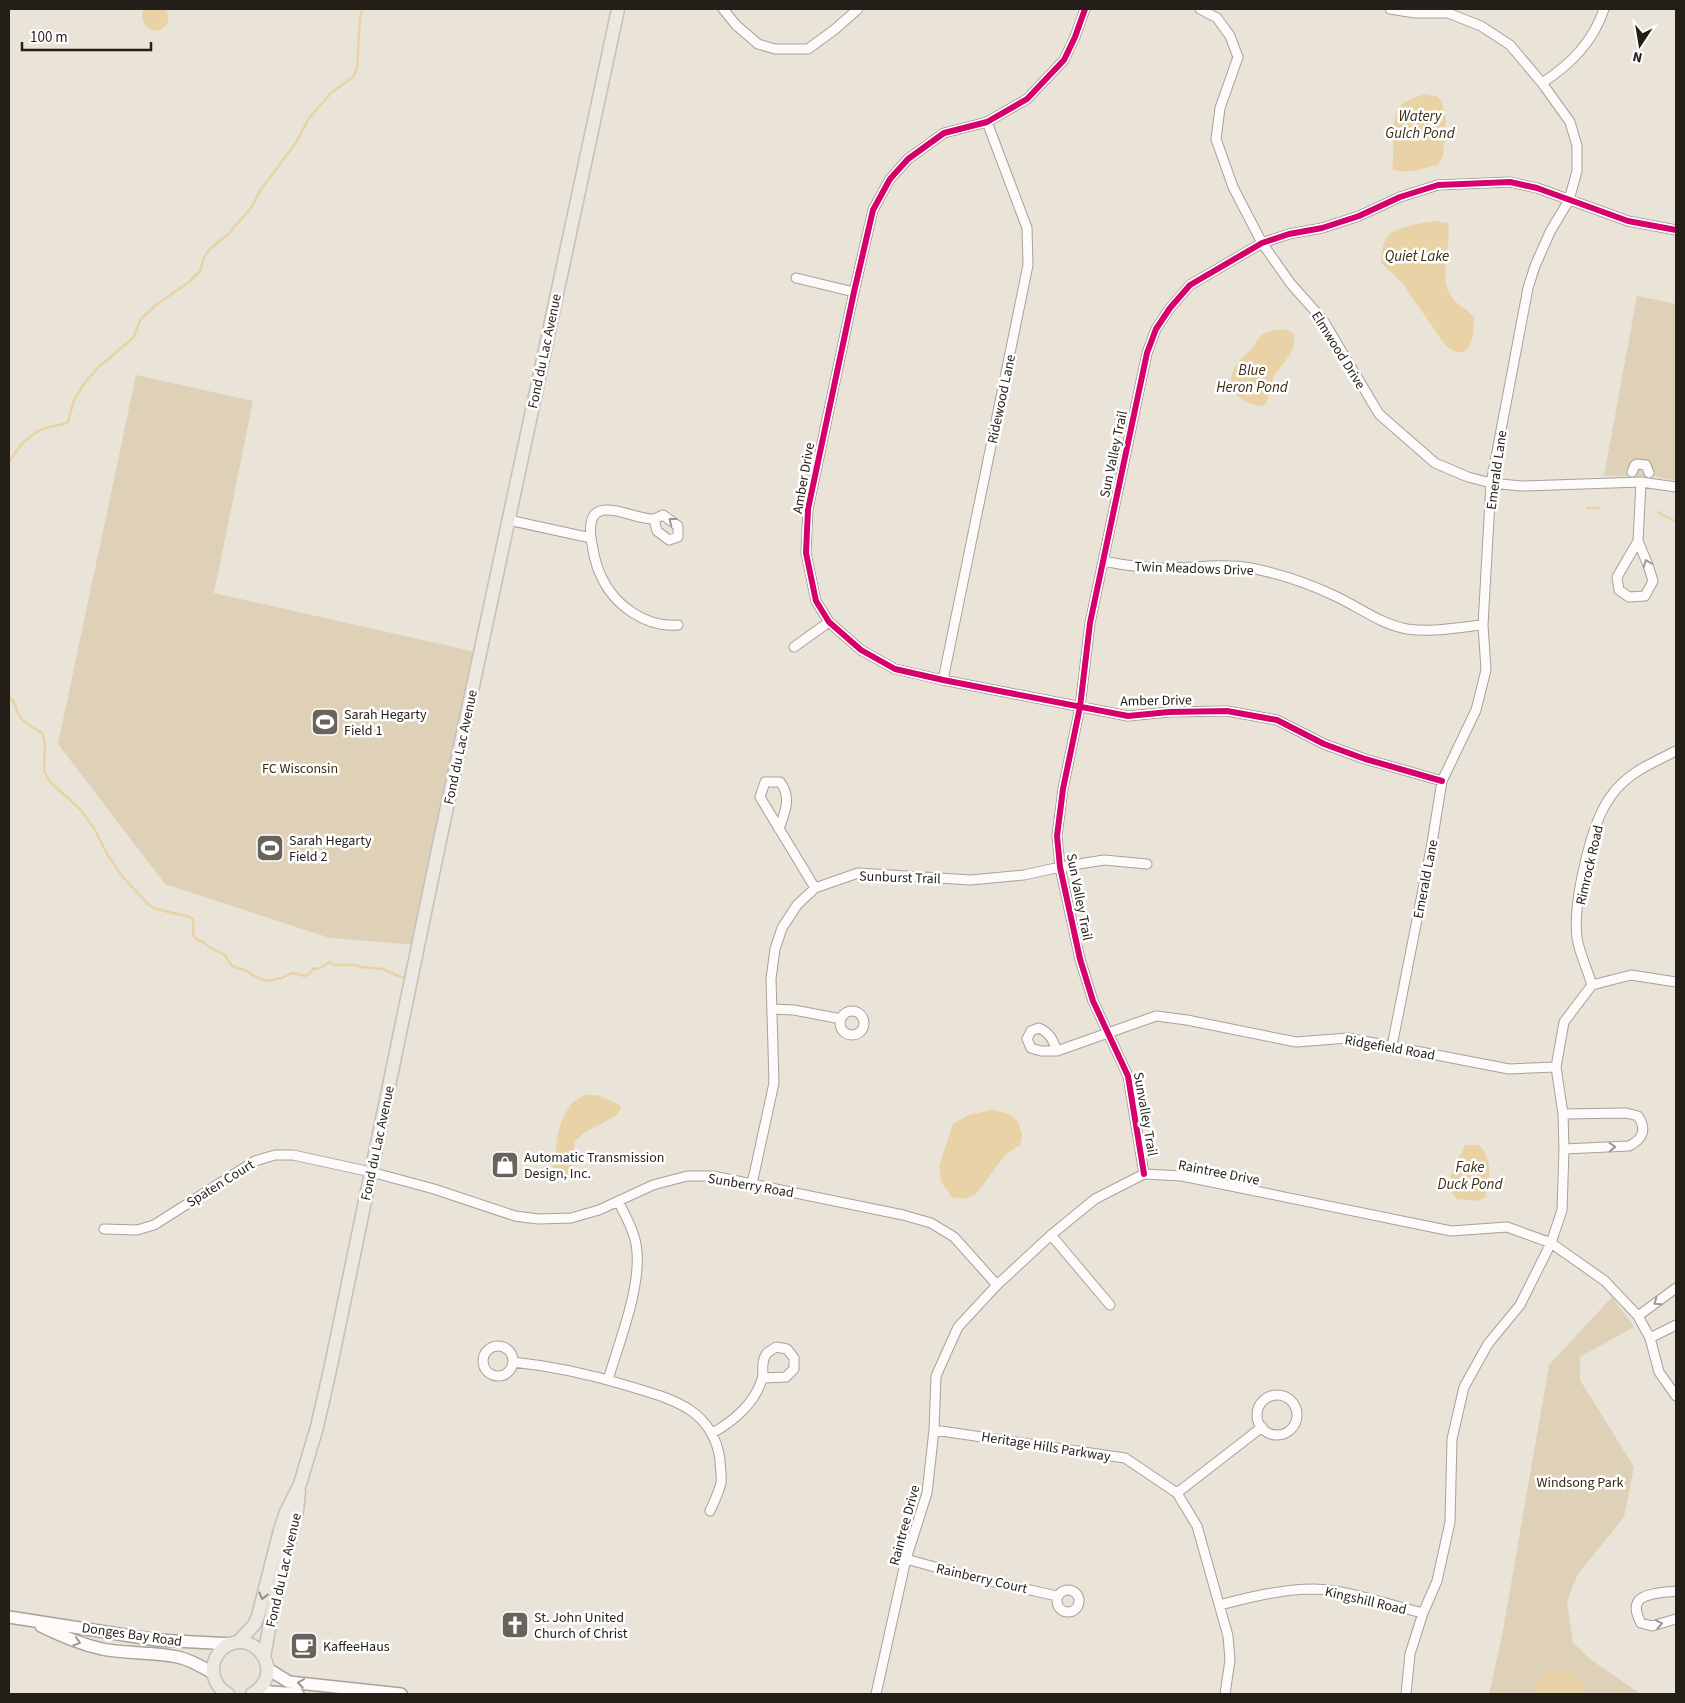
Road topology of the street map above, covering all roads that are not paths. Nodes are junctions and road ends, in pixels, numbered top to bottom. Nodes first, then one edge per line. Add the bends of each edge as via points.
1 (618, 9) edge
2 (723, 9) edge
3 (858, 9) edge
4 (1084, 9) edge
5 (1200, 9) edge
6 (1390, 9) edge
7 (1604, 9) edge
8 (1542, 83) junction
9 (986, 122) junction
10 (1569, 200) junction
11 (1676, 230) edge
12 (1262, 243) junction
13 (796, 278) dead end
14 (854, 292) junction
15 (1632, 472) dead end
16 (1649, 473) dead end
17 (1641, 482) junction
18 (1491, 484) junction
19 (1676, 487) edge
20 (654, 519) dead end
21 (508, 520) junction
22 (591, 538) junction
23 (1638, 541) junction
24 (1103, 561) junction
25 (829, 622) junction
26 (678, 625) dead end
27 (1483, 625) junction
28 (794, 647) dead end
29 (943, 680) junction
30 (1080, 708) junction
31 (1676, 751) edge
32 (1442, 781) junction
33 (779, 829) junction
34 (1147, 864) dead end
35 (1060, 867) junction
36 (815, 888) junction
37 (1676, 982) edge
38 (1592, 985) junction
39 (772, 1009) junction
40 (841, 1019) dead end
41 (1108, 1033) junction
42 (1392, 1046) junction
43 (1057, 1051) dead end
44 (1556, 1067) junction
45 (1563, 1114) junction
46 (1564, 1149) junction
47 (371, 1172) junction
48 (1144, 1174) junction
49 (752, 1184) junction
50 (618, 1201) junction
51 (104, 1229) dead end
52 (1051, 1235) junction
53 (1551, 1243) junction
54 (996, 1285) junction
55 (1676, 1288) edge
56 (1110, 1305) dead end
57 (1638, 1316) junction
58 (1676, 1325) edge
59 (1650, 1338) junction
60 (513, 1362) dead end
61 (763, 1378) dead end
62 (608, 1380) junction
63 (1676, 1396) edge
64 (1262, 1427) junction
65 (934, 1430) junction
66 (712, 1433) junction
67 (300, 1484) junction
68 (1177, 1493) junction
69 (710, 1511) dead end
70 (906, 1559) junction
71 (1676, 1591) edge
72 (1057, 1596) dead end
73 (1219, 1605) junction
74 (1424, 1614) junction
75 (9, 1617) edge
76 (1676, 1619) edge
77 (33, 1622) junction
78 (235, 1643) junction
79 (266, 1663) junction
80 (214, 1676) junction
81 (255, 1692) edge
82 (213, 1694) edge
83 (228, 1694) edge
84 (298, 1694) edge
85 (401, 1694) edge
86 (876, 1694) edge
87 (1225, 1694) edge
88 (1406, 1694) edge

1 - 21 main road, Fond du Lac Avenue
2 - 3 street via 758,44 775,49 808,49
4 - 9 street, Amber Drive via 1064,60 1027,99
5 - 12 street, Elmwood Drive via 1217,18 1230,36 1238,57 1220,108 1216,139 1234,187
6 - 8 street, Emerald Lane via 1448,13 1481,26 1510,46
7 - 8 street via 1586,45 1563,70
8 - 10 street, Emerald Lane via 1570,122 1577,146 1577,171
9 - 14 street, Amber Drive via 944,133 908,159 890,179 873,210
9 - 29 street, Ridewood Lane via 1026,228 1028,266
10 - 11 street via 1628,221
10 - 12 street, Sun Valley Trail via 1510,182 1438,185 1400,197 1350,219
10 - 18 street, Emerald Lane via 1546,241 1528,288
12 - 18 street, Elmwood Drive via 1291,284 1323,320 1379,414 1435,463
12 - 24 street, Sun Valley Trail via 1190,285 1156,329 1147,353
13 - 14 street
14 - 25 street, Amber Drive via 808,509 806,553 816,601
15 - 16 street via 1635,465 1646,464
17 - 18 street, Elmwood Drive
17 - 19 street, Elmwood Drive
17 - 23 street
18 - 27 street, Emerald Lane
20 - 22 street via 602,510 592,520
21 - 22 street
21 - 47 main road, Fond du Lac Avenue
22 - 26 street via 601,577 614,597 652,623
23 -> 23 street via 1617,577 1619,590 1629,597 1645,596 1653,581
24 - 27 street, Twin Meadows Drive via 1156,568 1249,568 1308,584 1378,619 1406,629 1424,631
24 - 30 street, Sun Valley Trail via 1090,623
25 - 28 street
25 - 29 street, Amber Drive via 861,650 895,669
27 - 32 street, Emerald Lane via 1486,670 1476,710
29 - 30 street, Amber Drive
30 - 32 street, Amber Drive via 1128,716 1227,711 1277,720 1324,744
30 - 35 street, Sun Valley Trail via 1057,836
31 - 38 street, Rimrock Road via 1637,770 1611,796 1594,828 1579,896 1577,939
32 - 42 street, Emerald Lane
33 - 33 street via 787,801 786,790 780,782 765,782 760,797
33 - 36 street
34 - 35 street, Sunburst Trail via 1104,860
35 - 36 street, Sunburst Trail via 971,880 858,873
35 - 41 street, Sun Valley Trail via 1080,959 1093,1001
36 - 39 street, Sunburst Trail via 797,905 782,928 771,979
37 - 38 street via 1631,975
38 - 44 street via 1564,1022
39 - 40 street
39 - 49 street, Sunburst Trail via 774,1083
41 - 42 street, Ridgefield Road via 1156,1016 1296,1042 1348,1038
41 - 43 street, Ridgefield Road
41 - 48 street, Sunvalley Trail via 1128,1076
42 - 44 street, Ridgefield Road via 1509,1069
44 - 45 street
45 - 46 street
46 -> 45 street via 1629,1146 1638,1142 1643,1134 1643,1124 1638,1116 1626,1113
46 - 53 street via 1562,1210
47 - 50 street, Sunberry Road via 515,1216 538,1219 571,1218
47 - 51 street, Spaten Court via 293,1155 265,1157 255,1160 154,1225 137,1230
47 - 67 main road, Fond du Lac Avenue via 330,1370
48 - 52 street, Raintree Drive via 1095,1199
48 - 53 street, Raintree Drive via 1182,1176 1451,1231 1508,1227
49 - 50 street, Sunberry Road via 713,1176 687,1176 653,1185
49 - 54 street, Sunberry Road via 931,1223 954,1237
50 - 62 street via 637,1251 635,1281
52 - 54 street, Raintree Drive
52 - 56 street
53 - 57 street, Raintree Drive via 1605,1281
53 - 74 street via 1520,1305 1488,1344 1464,1387 1452,1439 1450,1522 1437,1580
54 - 65 street, Raintree Drive via 958,1327 936,1376
55 -> 57 street
57 - 59 street, Raintree Drive
58 - 59 street
59 - 63 street, Raintree Drive via 1659,1372
60 - 62 street via 549,1366
61 - 66 street via 742,1411
62 - 66 street via 687,1407
64 - 64 street via 1273,1434 1286,1432 1296,1423 1294,1403 1277,1395 1266,1399 1258,1409
64 - 68 street
65 - 68 street, Heritage Hills Parkway via 1125,1458
65 - 70 street, Raintree Drive via 927,1493
66 - 69 street via 718,1450 721,1482
67 -> 78 main road, Fond du Lac Avenue via 280,1530 254,1625
67 - 79 main road, Fond du Lac Avenue via 297,1511 278,1583
68 - 73 street, Heritage Hills Parkway via 1197,1526
70 - 72 street, Rainberry Court
70 - 86 street, Raintree Drive
71 -> 76 street via 1641,1597 1636,1605 1636,1615 1641,1623 1652,1626
73 - 74 street, Kingshill Road via 1279,1591 1316,1589 1349,1594
73 - 87 street, Heritage Hills Parkway via 1228,1636 1230,1660
74 - 88 street via 1410,1654
75 - 77 street, Donges Bay Road
77 - 78 street, Donges Bay Road via 157,1640
77 -> 80 street, Donges Bay Road via 72,1641 118,1651 177,1657
78 - 79 main road via 256,1647
78 - 80 main road, Fond du Lac Avenue via 217,1655
79 - 81 main road, Fond du Lac Avenue via 265,1681
85 -> 79 street via 289,1682
80 - 82 main road
80 - 83 main road
81 - 84 street

